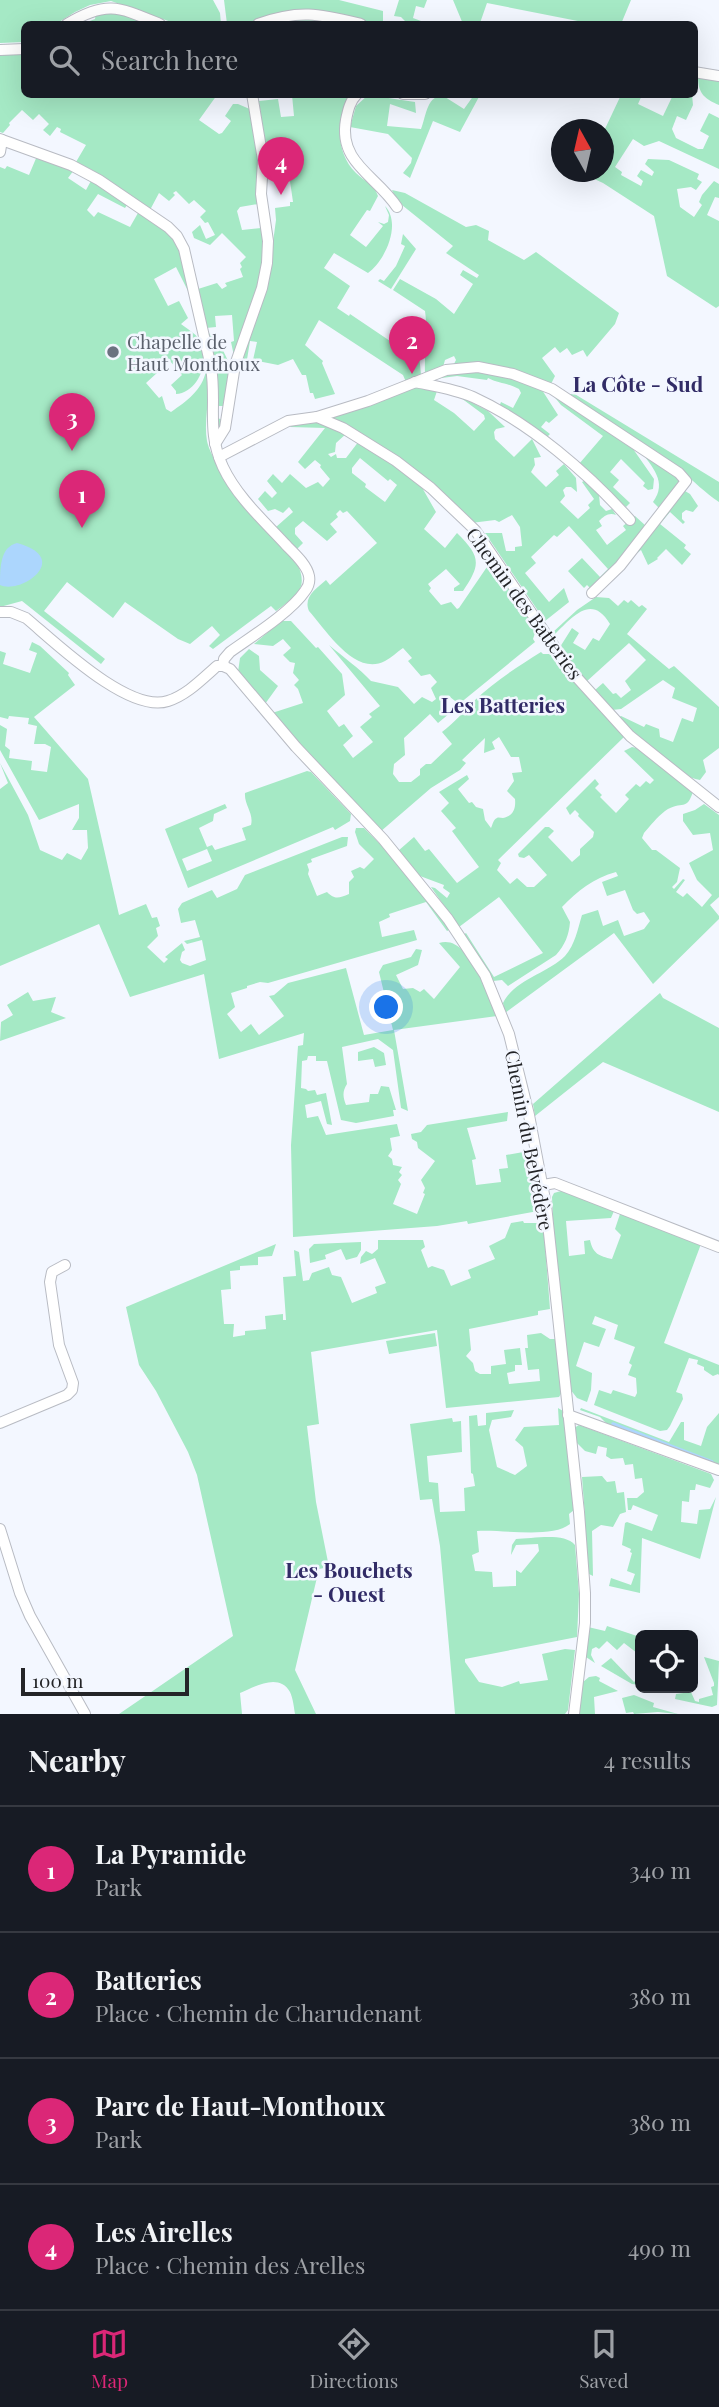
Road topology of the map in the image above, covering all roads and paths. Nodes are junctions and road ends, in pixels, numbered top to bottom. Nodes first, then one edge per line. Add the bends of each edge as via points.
1 (71, 21) edge
2 (153, 21) edge
3 (267, 21) edge
4 (346, 21) edge
5 (21, 49) edge
6 (0, 50) edge
7 (698, 72) edge
8 (719, 76) edge
9 (253, 98) edge
10 (355, 98) edge
11 (1, 140) edge
12 (0, 152) edge
13 (397, 207) dead end
14 (415, 382) junction
15 (317, 416) junction
16 (215, 444) junction
17 (219, 457) junction
18 (630, 520) dead end
19 (592, 593) dead end
20 (0, 612) edge
21 (223, 666) junction
22 (719, 807) edge
23 (543, 1185) junction
24 (719, 1247) edge
25 (65, 1265) dead end
26 (568, 1415) junction
27 (0, 1423) edge
28 (719, 1471) edge
29 (0, 1529) edge
30 (85, 1714) edge
31 (574, 1714) edge

1 - 2 street via 103,5
3 - 4 street via 306,13
5 - 6 street
7 - 8 street
9 - 16 street via 263,160 267,263 235,365 225,428
10 - 13 street via 346,122 346,147 356,165
11 - 12 street
11 - 16 street via 89,174 177,236 214,382
14 - 15 street
14 - 18 street via 473,397 538,435
14 - 19 street via 465,367 513,373 552,389 686,481 620,566
15 - 17 street via 288,421
15 - 22 street, Chemin des Batteries via 396,461 475,530 571,671 630,736
16 - 17 street
17 - 21 street via 241,494 304,566 309,578 297,600 230,652
20 - 21 street via 26,618 110,685 150,703 178,696
21 - 23 street, Chemin du Belvédère via 391,849 448,919 485,975 516,1061
23 - 24 street via 555,1183
23 - 26 street, Chemin du Belvédère
25 - 27 street via 52,1272 50,1282 72,1390
26 - 28 street
26 - 31 street, Chemin du Belvédère via 585,1593
29 - 30 street via 25,1605

